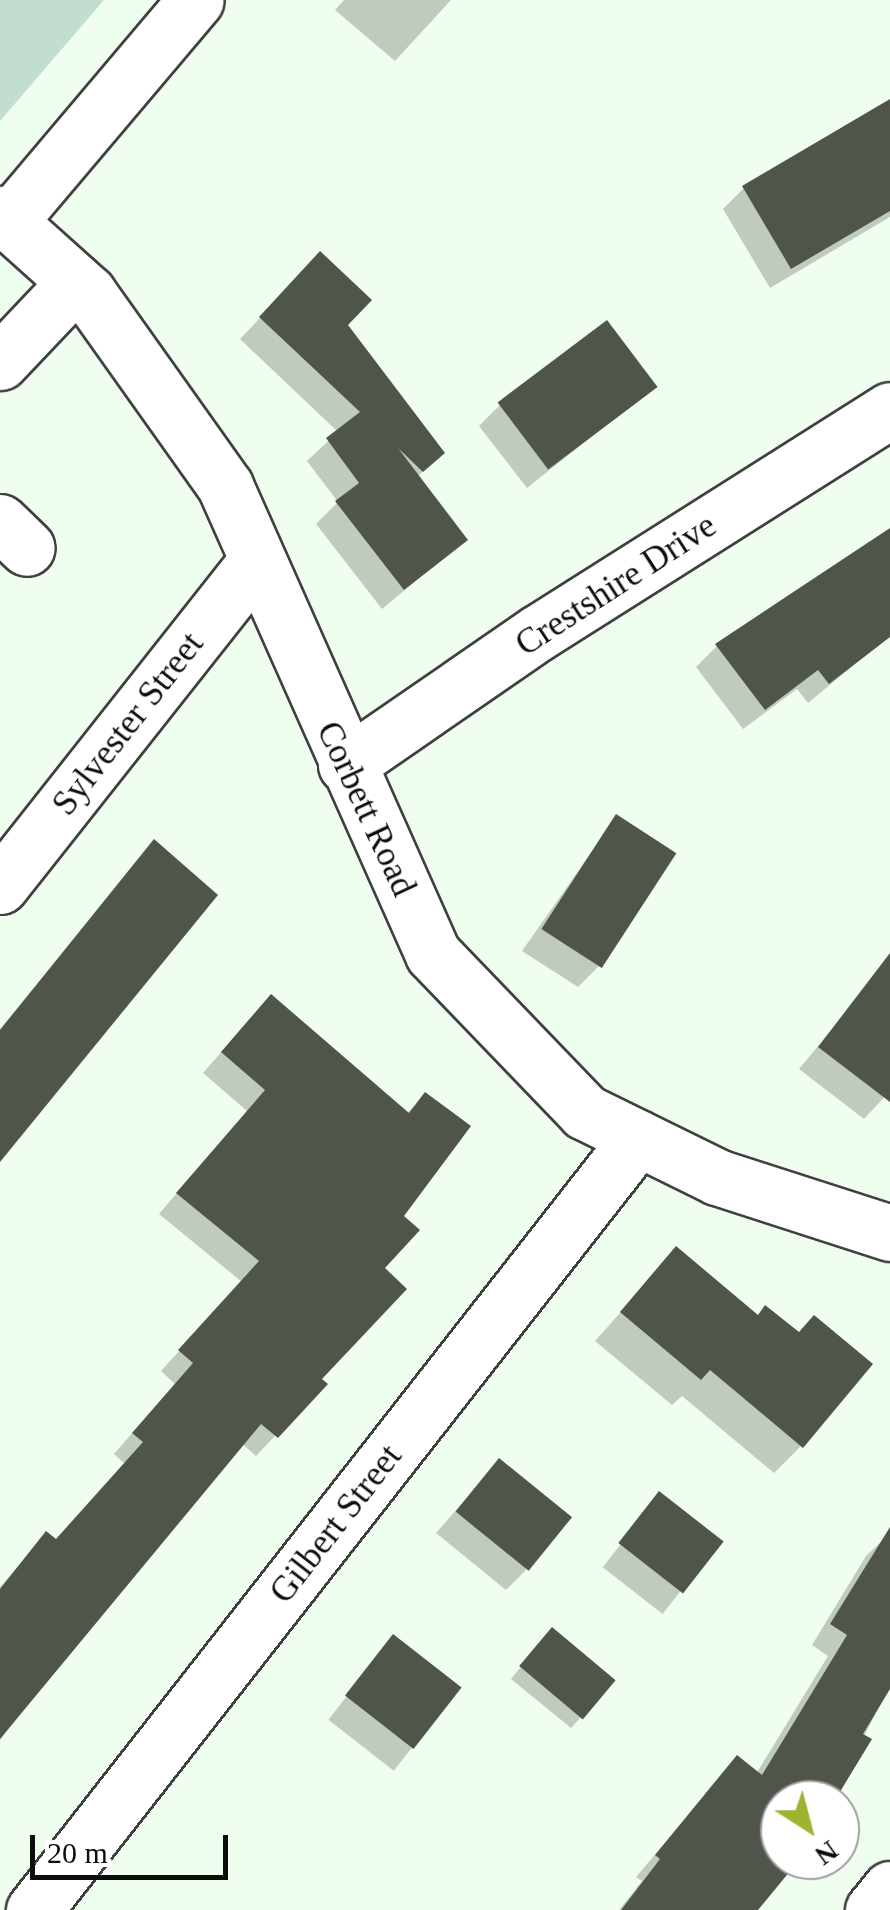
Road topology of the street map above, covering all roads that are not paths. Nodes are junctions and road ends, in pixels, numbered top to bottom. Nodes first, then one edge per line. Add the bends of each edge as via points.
1 (196, 0) edge
2 (4, 217) edge
3 (76, 282) junction
4 (0, 362) edge
5 (890, 410) edge
6 (256, 562) junction
7 (346, 765) junction
8 (0, 886) edge
9 (638, 1138) junction
10 (890, 1233) edge
11 (890, 1889) edge
12 (34, 1910) edge
13 (874, 1910) edge

1 - 2 street
2 - 3 street, Corbett Road
3 - 4 street
3 - 6 street, Corbett Road via 225,486
5 - 7 street, Crestshire Drive via 539,632
6 - 7 street, Corbett Road
6 - 8 street, Sylvester Street
7 - 9 street, Corbett Road via 433,954 585,1112
9 - 10 street, Corbett Road via 717,1177
9 - 12 street, Gilbert Street
11 - 13 street

